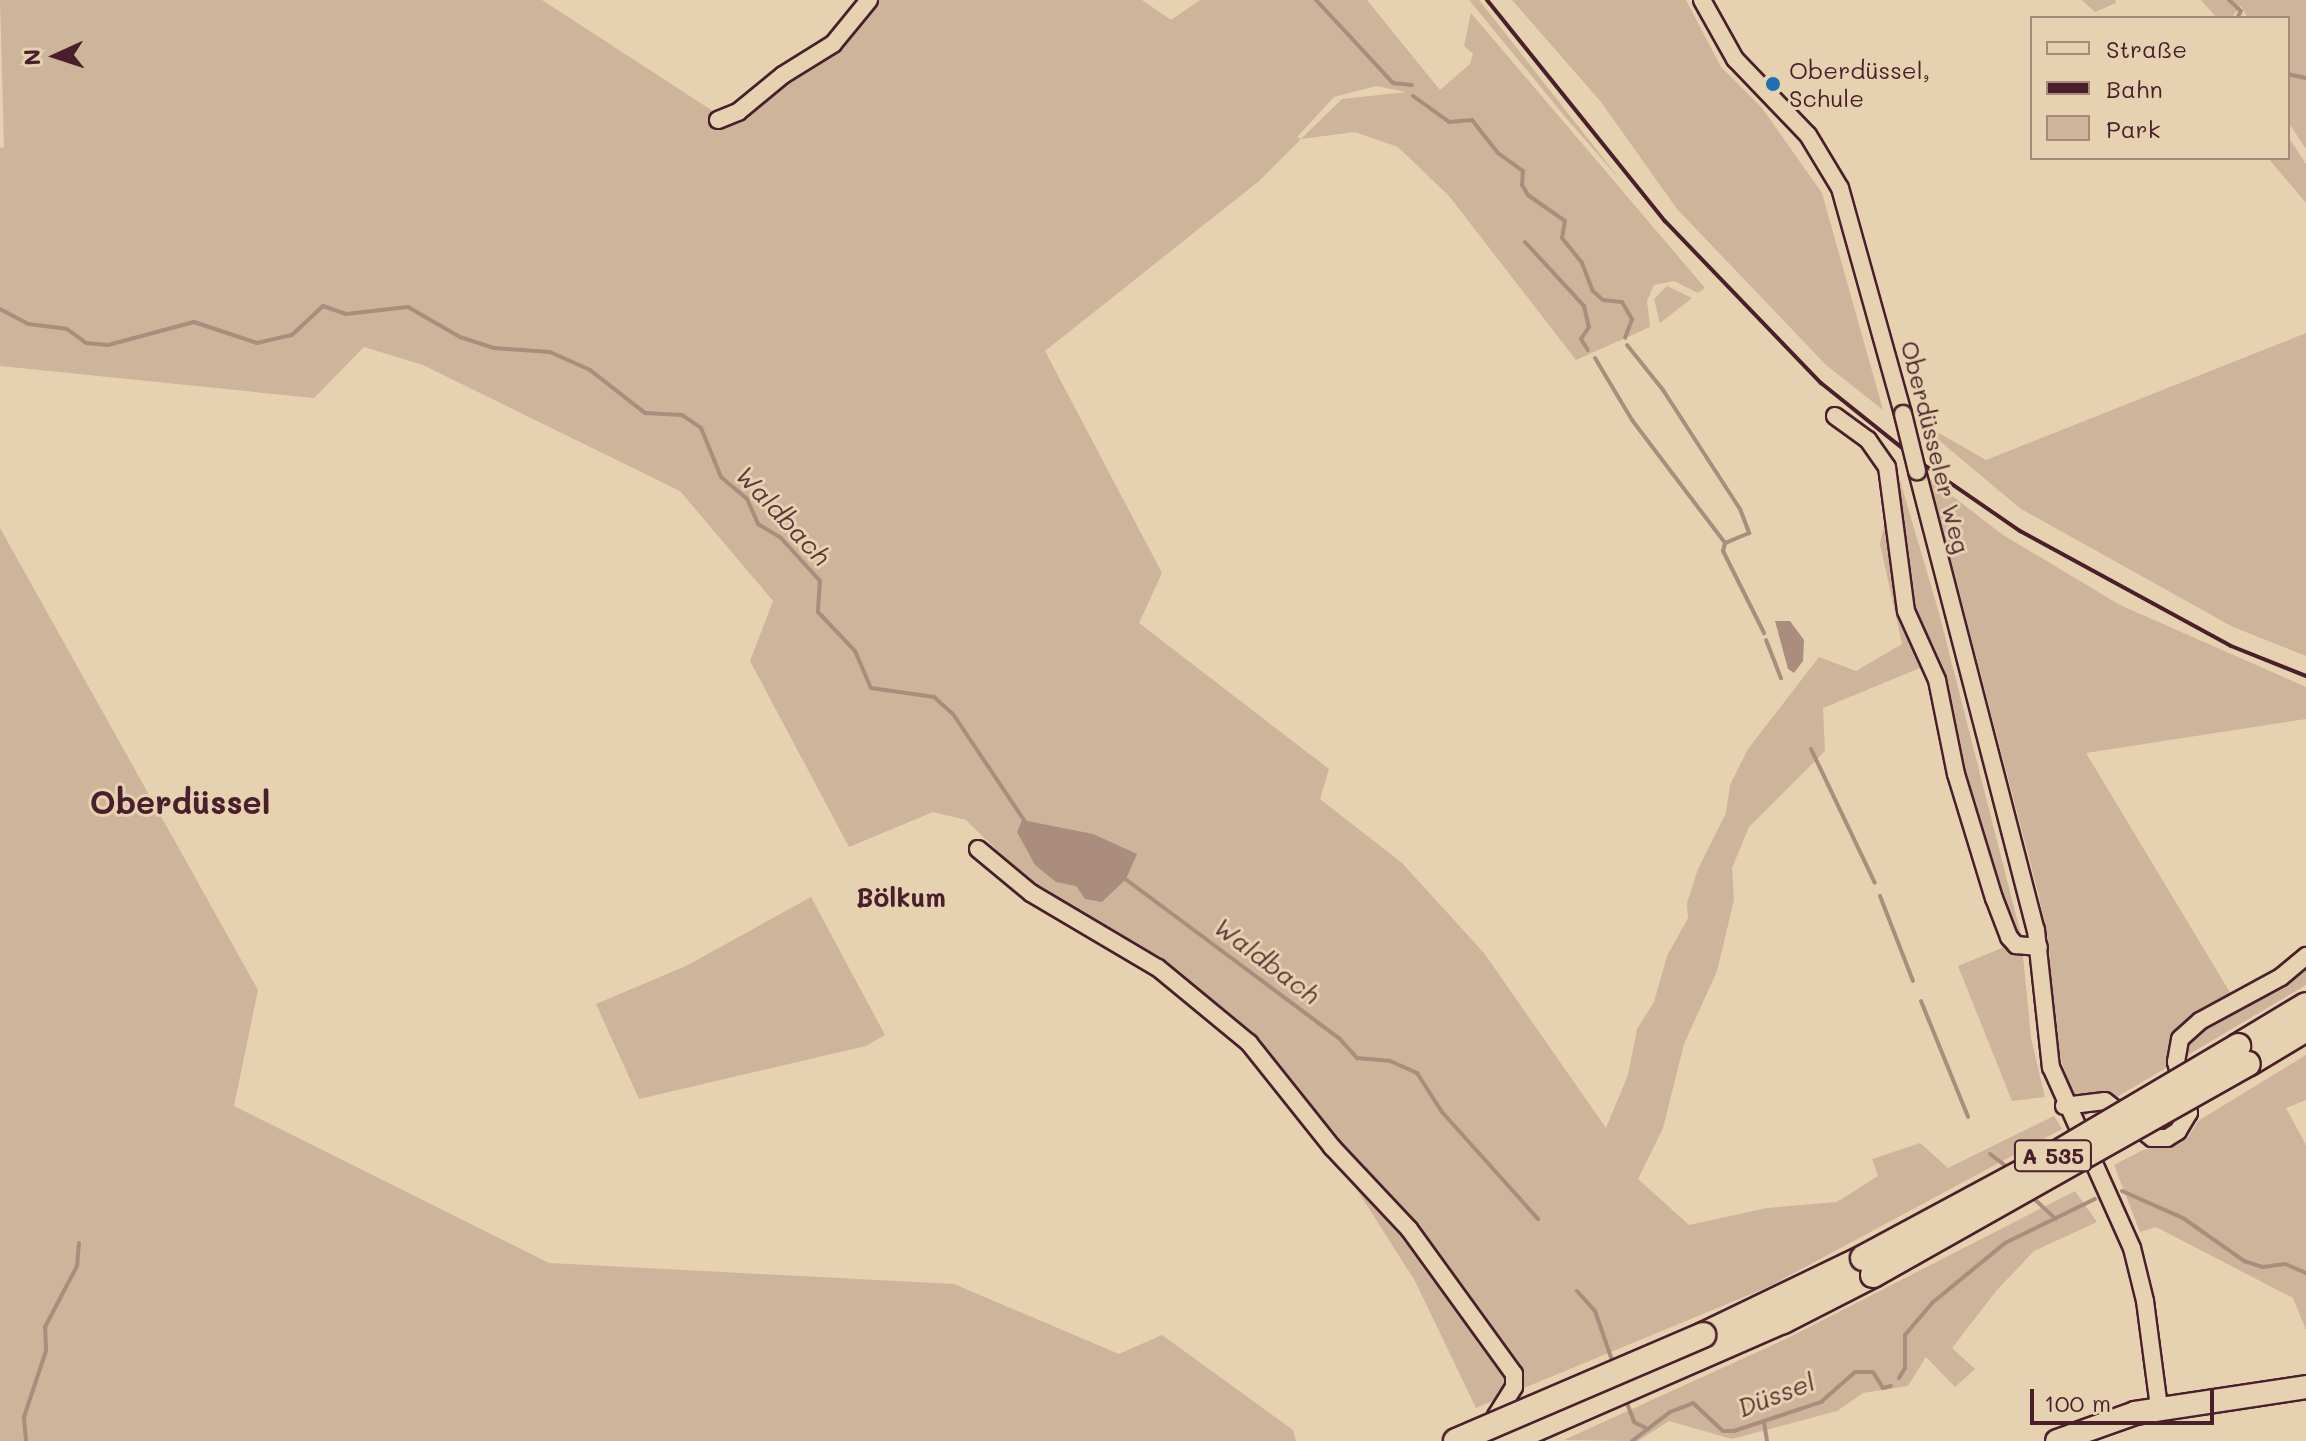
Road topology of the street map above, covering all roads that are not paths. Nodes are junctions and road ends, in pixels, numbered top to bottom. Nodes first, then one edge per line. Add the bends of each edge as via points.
1 (869, 0) edge
2 (1702, 0) edge
3 (718, 120) dead end
4 (1835, 416) dead end
5 (978, 849) dead end
6 (2039, 947) junction
7 (2306, 956) edge
8 (2306, 1005) edge
9 (2306, 1029) edge
10 (2243, 1055) junction
11 (2064, 1106) junction
12 (1707, 1344) junction
13 (2306, 1387) edge
14 (2159, 1408) junction
15 (1456, 1441) edge
16 (1496, 1441) edge
17 (1508, 1441) edge
18 (2057, 1441) edge

1 - 3 street via 833,44 738,112
2 - 6 street, Oberdüsseler Weg, bridge via 1735,59 1808,135 1840,188
4 - 6 street via 1868,440 1884,461 1906,611 1937,680 1956,774 1994,898 2016,945
5 - 16 street via 1031,893 1158,968 1255,1050 1332,1147 1409,1229 1514,1374 1514,1387 1496,1416
6 - 11 street, Oberdüsseler Weg via 2042,1023
7 - 11 street via 2281,977 2200,1021 2180,1039 2176,1062 2189,1113 2184,1127 2167,1138 2152,1138 2112,1103
8 - 10 highway, A 535
9 - 10 highway, A 535
10 - 12 highway, A 535, bridge via 2054,1155 1868,1266
11 - 14 street, Oberdüsseler Weg via 2132,1248
12 - 15 highway, A 535, bridge
12 - 17 highway, A 535
13 - 14 main road
14 - 18 main road

